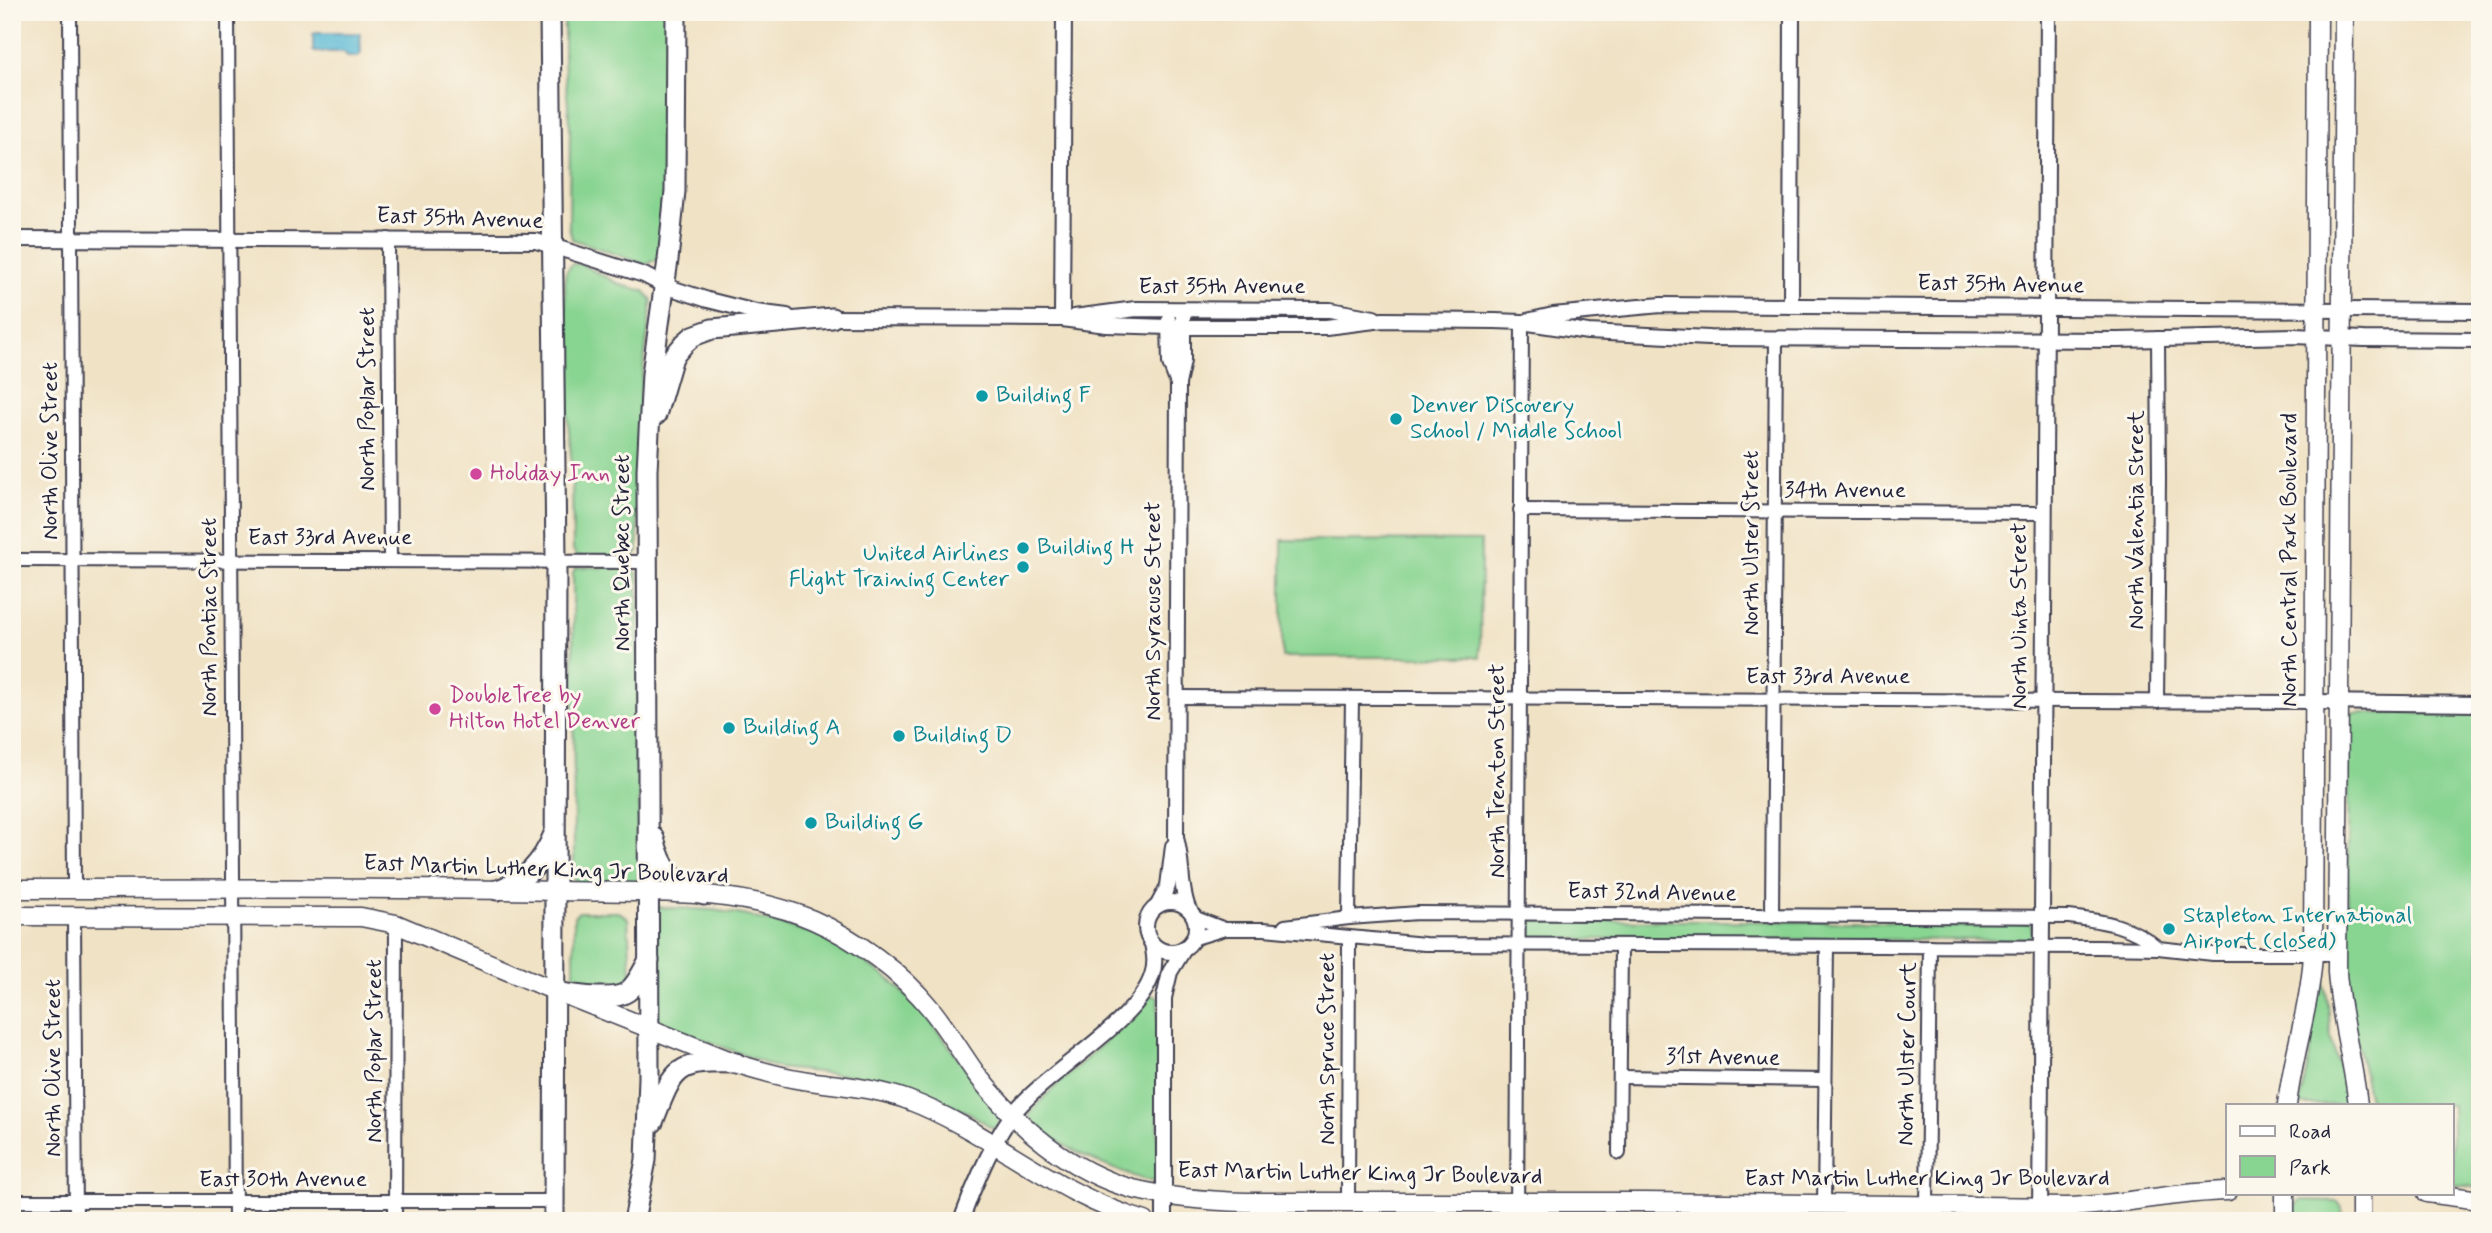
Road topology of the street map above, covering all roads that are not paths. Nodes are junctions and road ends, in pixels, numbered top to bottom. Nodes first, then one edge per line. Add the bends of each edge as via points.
1 (69, 12) edge
2 (229, 12) edge
3 (550, 12) edge
4 (676, 12) edge
5 (1064, 12) edge
6 (1792, 12) edge
7 (2048, 12) edge
8 (2318, 12) edge
9 (2344, 12) edge
10 (229, 238) junction
11 (12, 239) edge
12 (71, 239) junction
13 (388, 239) junction
14 (554, 245) junction
15 (665, 286) junction
16 (1791, 306) junction
17 (2045, 308) junction
18 (1176, 310) junction
19 (2315, 311) junction
20 (2343, 311) junction
21 (2480, 311) edge
22 (832, 318) junction
23 (1062, 319) junction
24 (1383, 320) junction
25 (1522, 322) junction
26 (1176, 327) junction
27 (2315, 337) junction
28 (1776, 338) junction
29 (2158, 338) junction
30 (2343, 338) junction
31 (2045, 340) junction
32 (2480, 340) edge
33 (647, 443) junction
34 (1520, 510) junction
35 (1775, 512) junction
36 (2044, 513) junction
37 (12, 560) edge
38 (72, 560) junction
39 (230, 560) junction
40 (390, 560) junction
41 (556, 561) junction
42 (647, 562) junction
43 (1177, 697) junction
44 (1352, 698) junction
45 (1519, 699) junction
46 (1774, 700) junction
47 (2043, 701) junction
48 (2157, 702) junction
49 (2314, 702) junction
50 (2340, 703) junction
51 (2480, 704) edge
52 (648, 813) junction
53 (556, 830) junction
54 (1176, 838) junction
55 (12, 889) edge
56 (74, 889) junction
57 (232, 889) junction
58 (497, 890) junction
59 (556, 891) junction
60 (648, 893) junction
61 (704, 895) junction
62 (1158, 905) junction
63 (1192, 913) junction
64 (1518, 913) junction
65 (12, 916) edge
66 (74, 916) junction
67 (232, 916) junction
68 (1772, 916) junction
69 (2041, 917) junction
70 (1349, 918) junction
71 (396, 924) junction
72 (1225, 929) junction
73 (1264, 929) junction
74 (1195, 938) junction
75 (1349, 938) junction
76 (1152, 943) junction
77 (1518, 944) junction
78 (1621, 946) junction
79 (1827, 946) junction
80 (1930, 946) junction
81 (2041, 947) junction
82 (2158, 948) junction
83 (1184, 949) junction
84 (2313, 954) junction
85 (2338, 954) junction
86 (649, 960) junction
87 (557, 992) junction
88 (650, 1029) junction
89 (736, 1063) junction
90 (1620, 1077) junction
91 (1825, 1080) junction
92 (2287, 1104) edge
93 (2358, 1104) edge
94 (1013, 1114) junction
95 (648, 1136) junction
96 (995, 1145) junction
97 (1619, 1153) dead end
98 (2226, 1191) edge
99 (2285, 1194) edge
100 (2361, 1194) edge
101 (2435, 1194) edge
102 (1164, 1195) junction
103 (2480, 1200) edge
104 (12, 1201) edge
105 (76, 1201) junction
106 (235, 1201) junction
107 (395, 1201) junction
108 (555, 1201) junction
109 (1348, 1203) junction
110 (1824, 1204) junction
111 (1927, 1205) junction
112 (1517, 1212) edge
113 (2040, 1214) edge
114 (76, 1221) edge
115 (235, 1221) edge
116 (395, 1221) edge
117 (554, 1221) edge
118 (634, 1221) edge
119 (961, 1221) edge
120 (1145, 1221) edge
121 (1164, 1221) edge
122 (2285, 1221) edge
123 (2361, 1221) edge

1 - 12 street, North Olive Street
2 - 10 street, North Pontiac Street
3 - 14 main road
4 - 15 main road, North Quebec Street via 676,167
5 - 23 street
6 - 16 street
7 - 17 street, North Uinta Street
8 - 19 main road, North Central Park Boulevard
9 - 20 main road
10 - 12 street, East 35th Avenue
10 - 13 street, East 35th Avenue
10 - 39 street, North Pontiac Street
11 - 12 street, East 35th Avenue
12 - 38 street, North Olive Street
13 - 14 street, East 35th Avenue via 501,239
13 - 40 street, North Poplar Street
14 - 15 street, East 35th Avenue
14 - 41 main road
15 - 22 street, East 35th Avenue via 765,313
15 - 33 main road, North Quebec Street
16 - 17 street, East 35th Avenue
16 - 25 street, East 35th Avenue via 1646,306
17 - 19 street, East 35th Avenue
17 - 31 street, North Uinta Street
18 - 23 street, East 35th Avenue via 1113,311
18 - 24 street, East 35th Avenue via 1330,310
18 - 26 street, North Syracuse Street
19 - 20 street, East 35th Avenue
19 - 27 main road, North Central Park Boulevard
20 - 21 street, East 35th Avenue
20 - 30 main road
22 - 23 street, East 35th Avenue
22 - 33 main road via 712,329 693,336 673,357
23 - 26 street, East 35th Avenue
24 - 25 street, East 35th Avenue
24 - 26 street, East 35th Avenue via 1326,327
25 - 28 street, East 35th Avenue via 1638,335
25 - 34 street, North Trenton Street
26 - 43 street, North Syracuse Street via 1170,363 1178,384
27 - 29 street, East 35th Avenue
27 - 30 street, East 35th Avenue
27 - 49 main road, North Central Park Boulevard
28 - 31 street, East 35th Avenue
28 - 35 street, North Ulster Street
29 - 31 street, East 35th Avenue
29 - 48 street, North Valentia Street
30 - 32 street, East 35th Avenue
30 - 50 main road
31 - 36 street, North Uinta Street
33 - 42 main road, North Quebec Street
34 - 35 street, 34th Avenue
34 - 45 street, North Trenton Street
35 - 36 street, 34th Avenue
35 - 46 street, North Ulster Street
36 - 47 street, North Uinta Street
37 - 38 street, East 33rd Avenue
38 - 39 street, East 33rd Avenue
38 - 56 street, North Olive Street
39 - 40 street, East 33rd Avenue
39 - 57 street, North Pontiac Street
40 - 41 street, East 33rd Avenue
41 - 42 street, East 33rd Avenue
41 - 53 main road
42 - 52 main road, North Quebec Street
43 - 44 street, East 33rd Avenue
43 - 54 street, North Syracuse Street
44 - 45 street, East 33rd Avenue
44 - 70 street, North Spruce Street
45 - 46 street, East 33rd Avenue
45 - 64 street, North Trenton Street
46 - 47 street, East 33rd Avenue
46 - 68 street, North Ulster Street
47 - 48 street, East 33rd Avenue
47 - 69 street, North Uinta Street
48 - 49 street, East 33rd Avenue
49 - 50 street, East 33rd Avenue
49 - 84 main road, North Central Park Boulevard
50 - 51 street, East 33rd Avenue
50 - 85 main road
52 - 60 main road, North Quebec Street
52 - 61 main road via 666,871
53 - 58 main road via 538,865 517,882
53 - 59 main road
54 - 62 street, North Syracuse Street via 1168,886
54 - 63 street, North Syracuse Street via 1182,887
55 - 56 main road, East Martin Luther King Jr Boulevard
56 - 57 main road, East Martin Luther King Jr Boulevard
57 - 58 main road, East Martin Luther King Jr Boulevard
57 - 67 street, North Pontiac Street
58 - 59 main road, East Martin Luther King Jr Boulevard
59 - 60 main road, East Martin Luther King Jr Boulevard
59 - 87 main road
60 - 61 main road, East Martin Luther King Jr Boulevard
60 - 86 main road, North Quebec Street
61 - 94 main road, East Martin Luther King Jr Boulevard via 790,912 871,954 928,1005 977,1074
62 - 63 street via 1174,901
62 - 76 street via 1146,927
63 - 72 street, East 32nd Avenue
63 - 74 street
64 - 68 street, East 32nd Avenue
64 - 70 street, East 32nd Avenue
64 - 77 street, North Trenton Street
65 - 66 main road
66 - 67 main road
66 - 105 street, North Olive Street
67 - 71 main road via 361,917
67 - 106 street, North Pontiac Street
68 - 69 street, East 32nd Avenue
69 - 81 street, North Uinta Street
69 - 82 street, East 32nd Avenue via 2102,920 2144,935
70 - 73 street, East 32nd Avenue
71 - 87 main road
71 - 107 street, North Poplar Street
72 - 73 street, East 32nd Avenue
72 - 74 street, East 32nd Avenue
73 - 75 street, East 32nd Avenue
74 - 83 street
75 - 77 street, East 32nd Avenue
75 - 109 street, North Spruce Street
76 - 83 street via 1167,952
76 - 94 street via 1153,974 1140,1000
77 - 78 street, East 32nd Avenue
77 - 112 street, North Trenton Street
78 - 79 street, East 32nd Avenue
78 - 90 street
79 - 80 street, East 32nd Avenue
79 - 91 street
80 - 81 street, East 32nd Avenue
80 - 111 street, North Ulster Court
81 - 82 street, East 32nd Avenue
81 - 113 street, North Uinta Street
82 - 84 street, East 32nd Avenue via 2213,954
83 - 102 street via 1170,972 1164,998
84 - 85 street, East 32nd Avenue
84 - 92 main road, North Central Park Boulevard
85 - 93 main road via 2340,1010
86 - 87 main road via 621,996
86 - 88 main road, North Quebec Street
87 - 88 main road
87 - 108 main road
88 - 89 main road
88 - 95 main road, North Quebec Street
89 - 95 main road via 699,1063 674,1076
89 - 96 main road via 908,1100
90 - 91 street, 31st Avenue
90 - 97 street
91 - 110 street
94 - 96 street
94 - 102 main road, East Martin Luther King Jr Boulevard via 1045,1144 1082,1167 1131,1188
95 - 118 main road, North Quebec Street
96 - 119 street
96 - 120 main road via 1063,1188
98 - 113 main road, East Martin Luther King Jr Boulevard
99 - 122 main road
100 - 123 main road
101 - 103 main road
102 - 109 main road, East Martin Luther King Jr Boulevard via 1218,1201
102 - 121 street
104 - 105 street, East 30th Avenue
105 - 106 street, East 30th Avenue
105 - 114 street, North Olive Street
106 - 107 street, East 30th Avenue
106 - 115 street, North Pontiac Street
107 - 108 street, East 30th Avenue
107 - 116 street, North Poplar Street
108 - 117 main road
109 - 112 main road, East Martin Luther King Jr Boulevard
110 - 111 main road, East Martin Luther King Jr Boulevard
110 - 112 main road, East Martin Luther King Jr Boulevard
111 - 113 main road, East Martin Luther King Jr Boulevard

